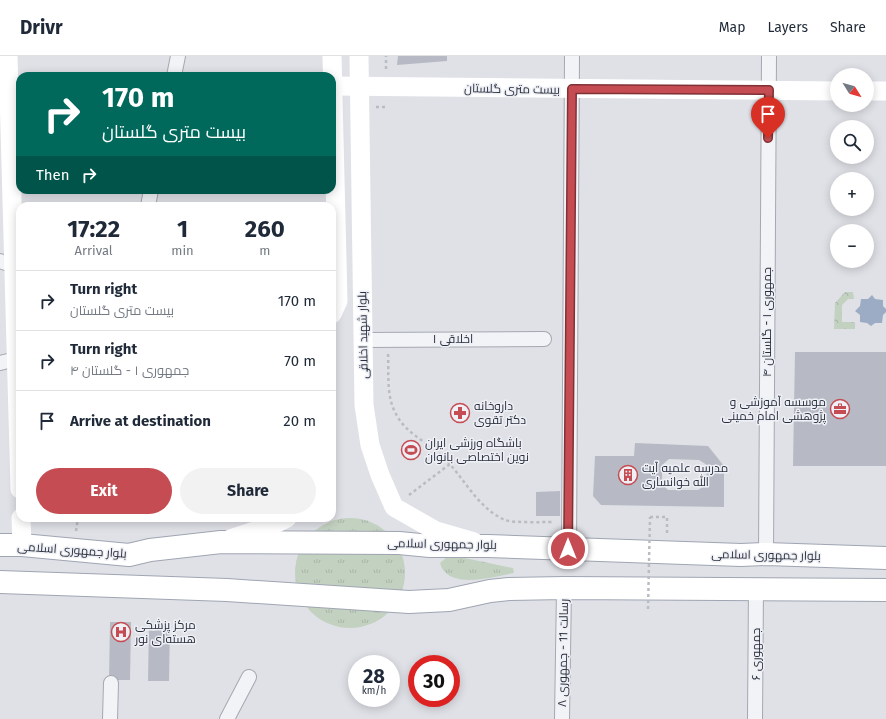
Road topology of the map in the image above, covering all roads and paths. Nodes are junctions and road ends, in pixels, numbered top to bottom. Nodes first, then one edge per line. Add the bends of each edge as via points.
1 (8, 56) edge
2 (178, 56) edge
3 (332, 56) edge
4 (359, 56) edge
5 (572, 56) edge
6 (769, 56) edge
7 (175, 72) edge
8 (332, 72) edge
9 (9, 82) edge
10 (336, 86) edge
11 (360, 87) junction
12 (572, 89) junction
13 (769, 90) junction
14 (830, 91) edge
15 (874, 91) edge
16 (886, 91) edge
17 (336, 229) edge
18 (11, 265) edge
19 (336, 305) edge
20 (544, 339) dead end
21 (363, 340) junction
22 (388, 340) junction
23 (8, 361) edge
24 (16, 446) edge
25 (450, 464) junction
26 (394, 507) junction
27 (667, 517) dead end
28 (21, 522) edge
29 (279, 522) edge
30 (569, 522) junction
31 (221, 542) junction
32 (0, 545) edge
33 (22, 545) junction
34 (488, 546) junction
35 (568, 549) junction
36 (886, 553) edge
37 (766, 554) junction
38 (862, 558) junction
39 (886, 558) edge
40 (0, 582) edge
41 (564, 588) junction
42 (756, 588) junction
43 (862, 590) junction
44 (886, 590) edge
45 (886, 595) edge
46 (648, 609) dead end
47 (249, 677) dead end
48 (110, 683) dead end
49 (110, 719) edge
50 (226, 719) edge
51 (562, 719) edge
52 (756, 719) edge

1 - 9 street
2 - 7 street
3 - 8 street, بلوار شهید اخلاقی
4 - 11 street, بلوار شهید اخلاقی
5 - 12 street
6 - 13 street, جمهوری ۱ - گلستان ۴
9 - 18 street
10 - 11 street, بیست متری گلستان
11 - 12 street, بیست متری گلستان
11 - 21 street, بلوار شهید اخلاقی
12 - 13 street, بیست متری گلستان
12 - 30 street
13 - 14 street, بیست متری گلستان
13 - 37 street, جمهوری ۱ - گلستان ۴
15 - 16 street
17 - 19 street, بلوار شهید اخلاقی
18 - 23 street
20 - 22 street, اخلاقی ۱
21 - 22 street, اخلاقی ۱
21 - 26 street, بلوار شهید اخلاقی via 364,405 370,445
22 - 25 path via 389,397 396,415 406,429
23 - 24 street
25 - 26 path
25 - 30 path via 483,506 493,514 506,520
26 - 34 street via 436,531
27 - 46 path, bridge via 650,517
28 - 33 street
29 - 31 street
30 - 35 street
31 - 33 main road, بلوار جمهوری اسلامی via 150,550 129,555
31 - 34 main road, بلوار جمهوری اسلامی
32 - 33 main road, بلوار جمهوری اسلامی
34 - 35 main road, بلوار جمهوری اسلامی
35 - 37 main road, بلوار جمهوری اسلامی
36 - 38 main road
37 - 38 main road, بلوار جمهوری اسلامی
38 - 39 main road, بلوار جمهوری اسلامی
40 - 41 main road via 227,590 409,602 449,600 490,591
41 - 42 main road
41 - 51 street, رسالت 11 - جمهوری ۸
42 - 43 main road
42 - 52 street, جمهوری ۶
43 - 44 main road
43 - 45 main road
47 - 50 street
48 - 49 street

